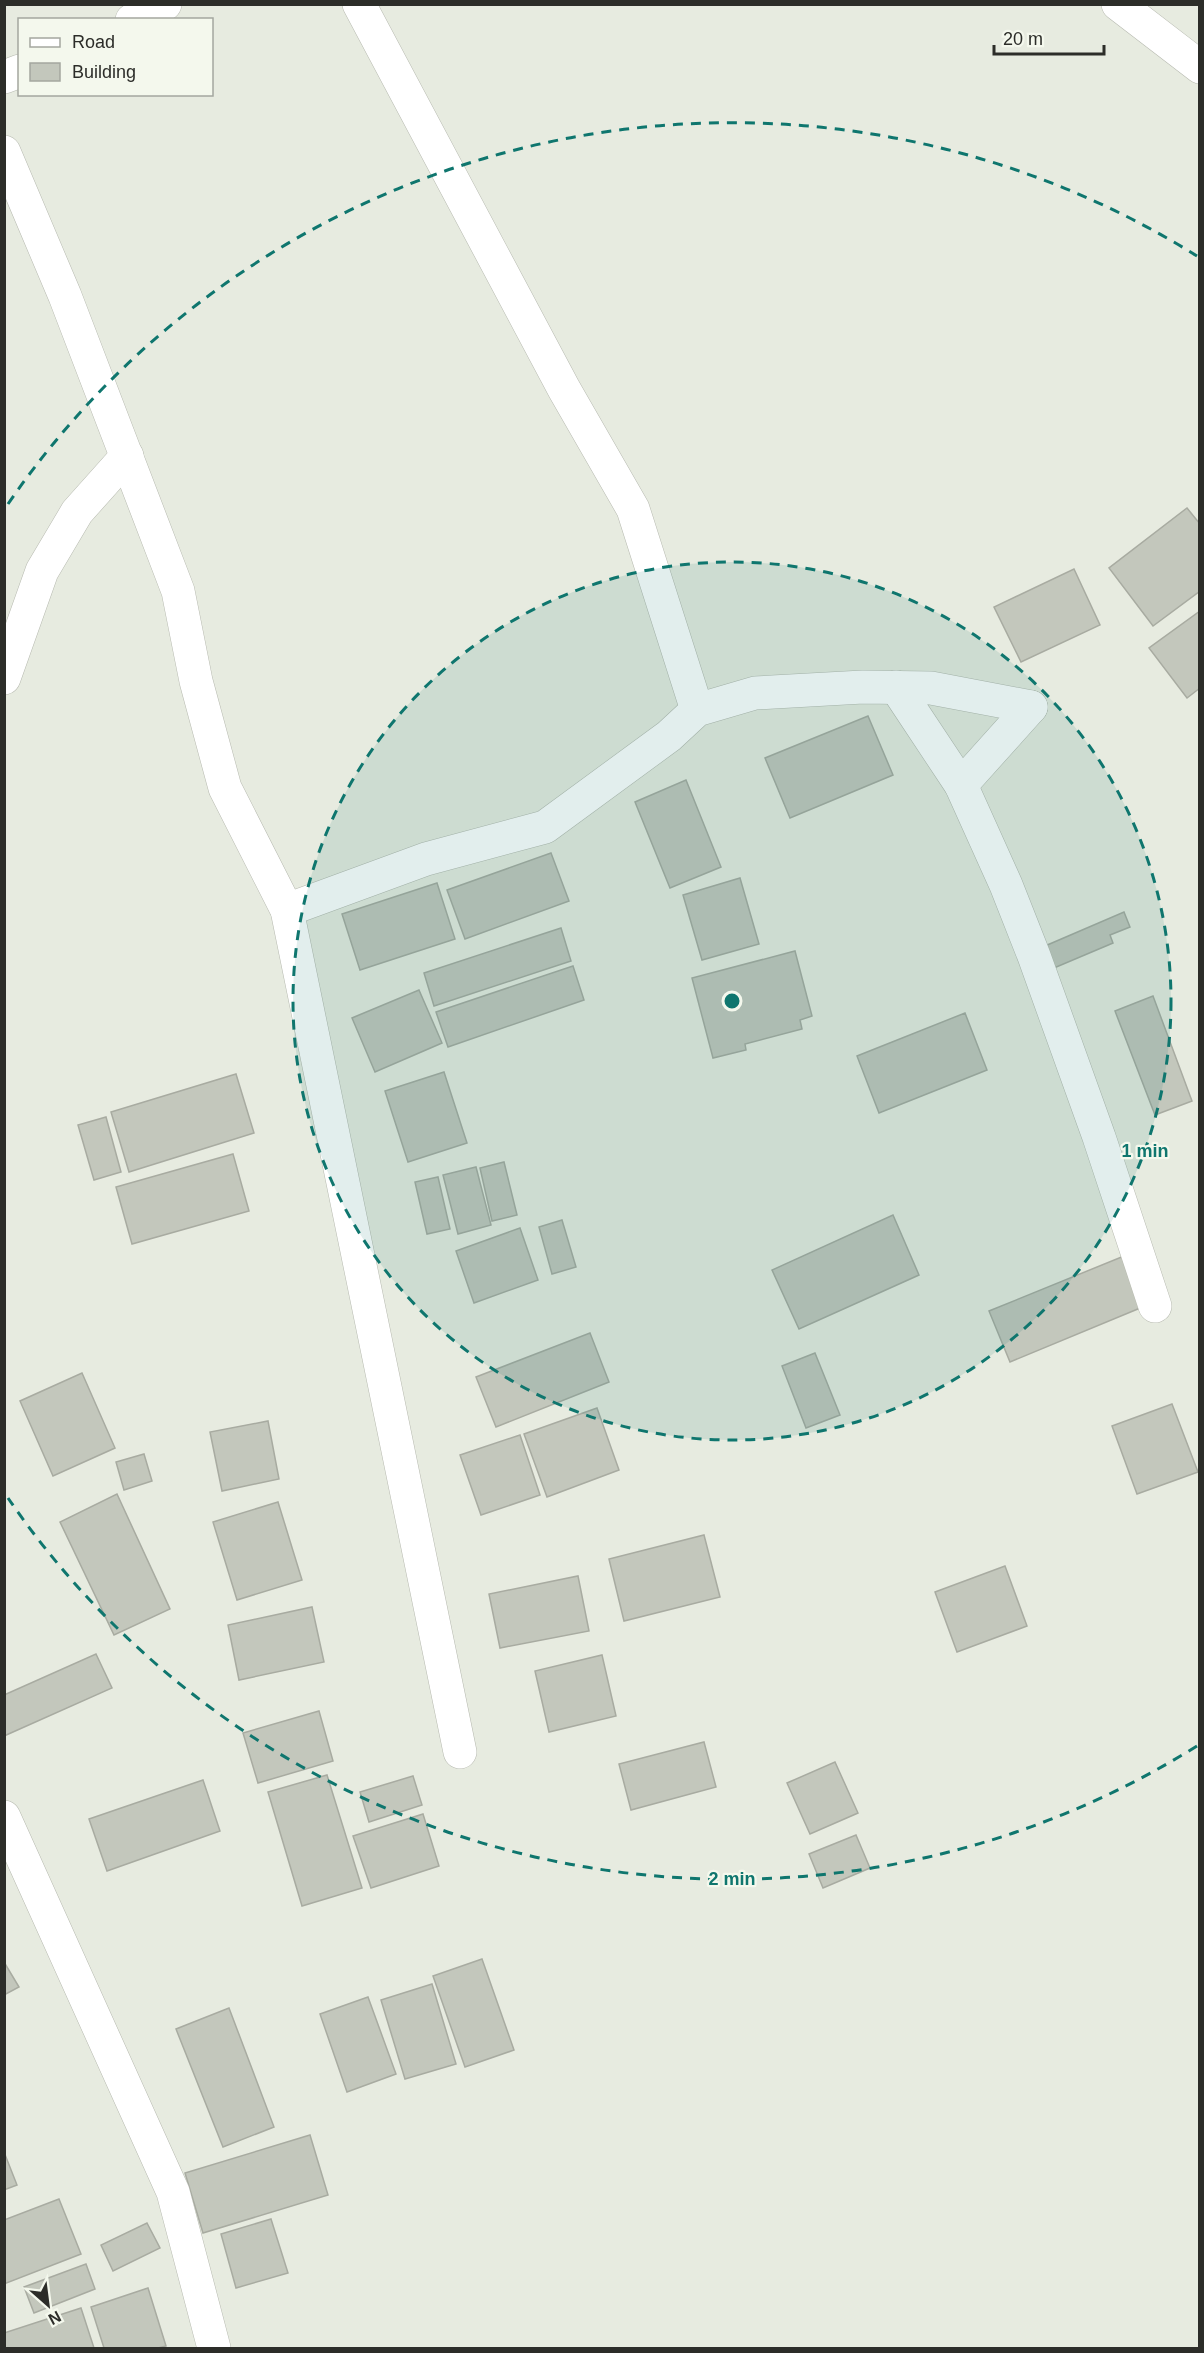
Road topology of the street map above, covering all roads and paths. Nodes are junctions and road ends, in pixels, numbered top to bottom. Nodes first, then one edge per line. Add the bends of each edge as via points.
1 (165, 4) edge
2 (358, 4) edge
3 (1118, 4) edge
4 (136, 18) edge
5 (1200, 68) edge
6 (18, 72) edge
7 (4, 78) edge
8 (4, 152) edge
9 (127, 456) junction
10 (4, 678) edge
11 (896, 687) junction
12 (697, 710) junction
13 (961, 785) junction
14 (287, 910) junction
15 (1155, 1306) dead end
16 (460, 1752) dead end
17 (4, 1817) edge
18 (214, 2349) edge

1 - 4 street
2 - 12 street via 564,389 633,509
3 - 5 street
6 - 7 street
8 - 9 street
9 - 10 street via 77,512 42,571
9 - 14 street via 178,591 196,681 225,788
11 - 12 street via 755,693
11 - 13 street
11 - 13 street via 931,688 1031,707
12 - 14 street via 669,736 545,828 426,859
13 - 15 street via 1034,956
14 - 16 street
17 - 18 street via 173,2193

